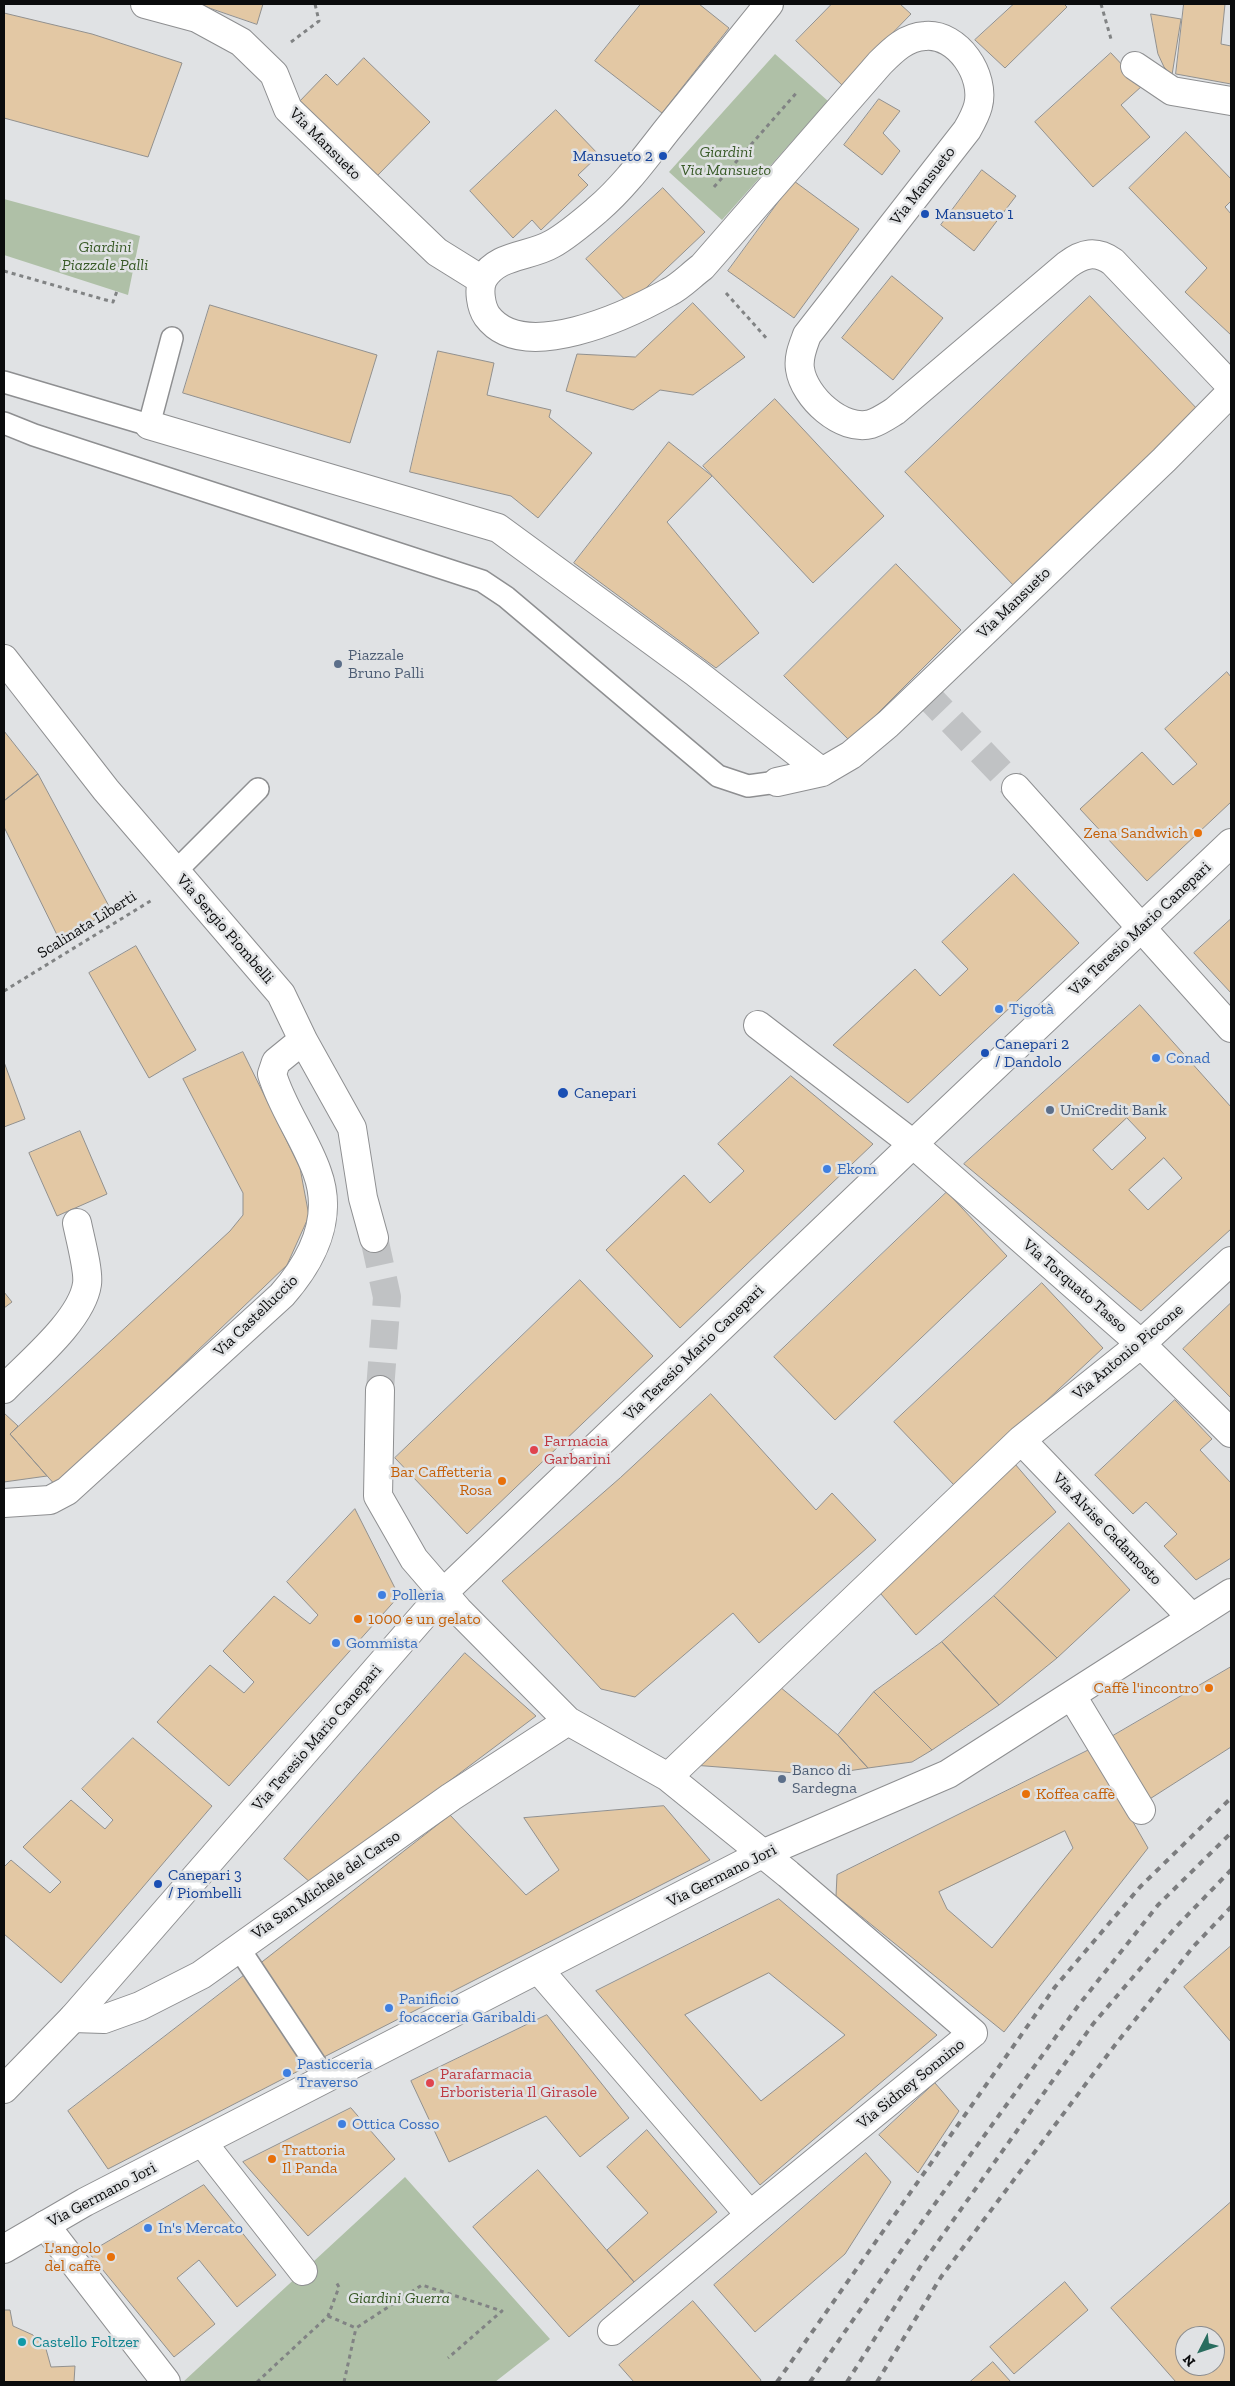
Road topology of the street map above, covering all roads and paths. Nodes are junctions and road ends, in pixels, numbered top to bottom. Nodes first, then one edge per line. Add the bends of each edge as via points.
1 (144, 4) edge
2 (315, 4) edge
3 (762, 6) edge
4 (241, 42) junction
5 (1135, 66) dead end
6 (798, 91) dead end
7 (1231, 101) edge
8 (714, 187) dead end
9 (702, 267) junction
10 (4, 271) edge
11 (482, 280) junction
12 (117, 291) dead end
13 (172, 338) dead end
14 (800, 370) junction
15 (4, 382) edge
16 (1231, 386) edge
17 (1231, 392) edge
18 (4, 423) edge
19 (149, 426) junction
20 (4, 658) edge
21 (822, 772) junction
22 (777, 782) joint
23 (1016, 788) tunnel mouth
24 (258, 789) dead end
25 (1231, 843) edge
26 (180, 876) junction
27 (1141, 928) junction
28 (4, 991) edge
29 (758, 1025) dead end
30 (1231, 1028) edge
31 (303, 1040) junction
32 (913, 1144) junction
33 (77, 1223) dead end
34 (374, 1238) tunnel mouth
35 (1231, 1261) edge
36 (1141, 1344) junction
37 (4, 1389) edge
38 (380, 1390) tunnel mouth
39 (1231, 1433) edge
40 (1021, 1440) junction
41 (4, 1504) edge
42 (443, 1593) junction
43 (1231, 1594) edge
44 (1192, 1618) junction
45 (1072, 1696) junction
46 (568, 1721) junction
47 (668, 1777) junction
48 (1141, 1810) dead end
49 (762, 1854) junction
50 (238, 1947) junction
51 (539, 1970) junction
52 (73, 2018) junction
53 (325, 2078) junction
54 (4, 2089) edge
55 (202, 2142) junction
56 (750, 2215) junction
57 (45, 2225) junction
58 (4, 2249) edge
59 (303, 2271) joint
60 (328, 2316) junction
61 (356, 2328) junction
62 (612, 2331) dead end
63 (448, 2358) dead end
64 (166, 2382) edge
65 (257, 2382) edge
66 (344, 2382) edge

1 - 4 street, Via Mansueto via 197,18
2 - 4 path via 319,20 289,44 264,40
3 - 11 street via 627,181 599,209 553,244 536,252 508,258
4 - 11 street, Via Mansueto via 274,74 288,109 437,252
5 - 7 street via 1172,91
6 - 8 path
9 - 11 street, Via Mansueto via 671,292 614,319 593,327 542,336 506,332 493,323 484,311
9 - 14 path via 788,362
9 - 14 street, Via Mansueto via 892,51 923,36 946,40 958,48 976,77 978,105 972,120 813,325 802,347
10 - 12 path via 113,302
13 - 19 lane
14 - 16 street via 809,390 827,411 855,424 869,424 895,411 1074,259 1093,253 1113,262
15 - 19 lane
17 - 21 street, Via Mansueto via 888,724 851,755
18 - 22 lane via 34,436 482,581 506,597 718,776 748,786
19 - 21 street via 498,528 696,673
20 - 26 street, Via Sergio Piombelli via 106,790
21 - 22 street, Via Mansueto
23 - 27 street
24 - 26 lane
25 - 27 street, Via Teresio Mario Canepari
26 - 28 path, Scalinata Liberti
26 - 31 street, Via Sergio Piombelli via 281,994
27 - 30 street
27 - 32 street, Via Teresio Mario Canepari
29 - 32 street, Via Torquato Tasso
31 - 34 street, Via Sergio Piombelli via 352,1128 363,1198
31 - 41 street, Via Castelluccio via 276,1062 272,1074 317,1172 322,1190 319,1232 305,1266 282,1295 67,1491 50,1500
32 - 36 street, Via Torquato Tasso
32 - 42 street, Via Teresio Mario Canepari
33 - 37 street via 87,1282 84,1295 58,1332
35 - 36 street, Via Antonio Piccone
36 - 39 street, Via Torquato Tasso
36 - 40 street, Via Antonio Piccone
38 - 42 street via 378,1496 414,1560
40 - 44 street, Via Alvise Cadamosto
40 - 47 street, Via Antonio Piccone
42 - 46 street
42 - 52 street, Via Teresio Mario Canepari
43 - 44 street, Via Germano Jori
44 - 45 street, Via Germano Jori
45 - 48 street
45 - 49 street, Via Germano Jori via 948,1774
46 - 47 street
46 - 50 street, Via San Michele del Carso via 451,1797
47 - 49 street
49 - 51 street, Via Germano Jori
49 - 56 street, Via Sidney Sonnino via 974,2033
50 - 52 street, Via San Michele del Carso via 201,1975 140,2006 104,2019
50 - 53 lane
51 - 53 street, Via Germano Jori
51 - 56 street
52 - 54 street, Via Teresio Mario Canepari
53 - 55 street, Via Germano Jori
55 - 57 street, Via Germano Jori
55 - 59 street
56 - 62 street, Via Sidney Sonnino
57 - 58 street, Via Germano Jori
57 - 64 street
59 - 60 path via 332,2275 339,2288
60 - 61 path
60 - 65 path
61 - 63 path via 422,2285 502,2311
61 - 66 path

